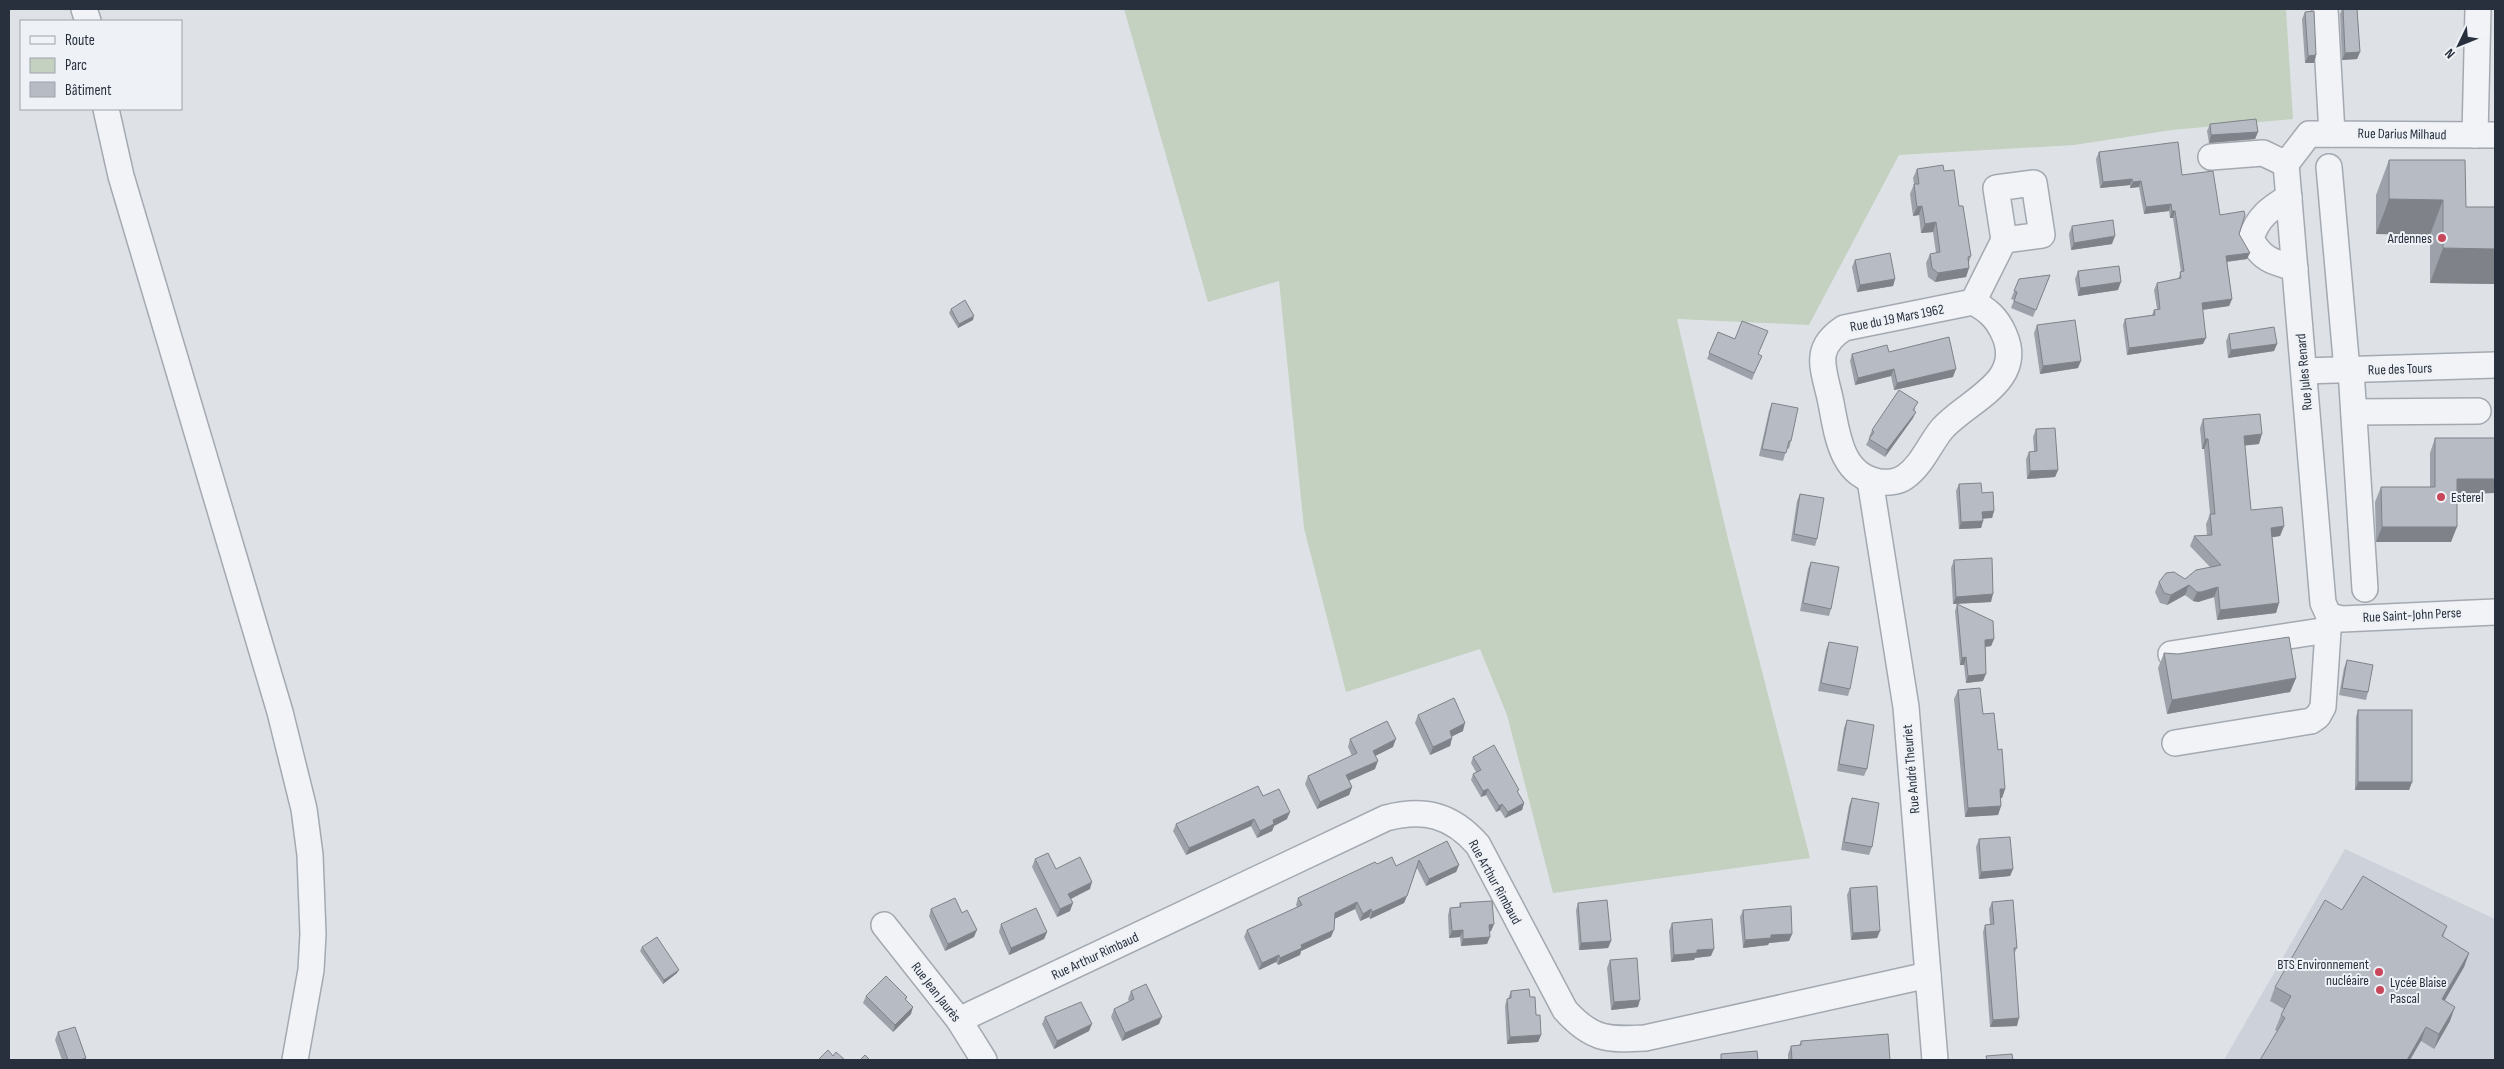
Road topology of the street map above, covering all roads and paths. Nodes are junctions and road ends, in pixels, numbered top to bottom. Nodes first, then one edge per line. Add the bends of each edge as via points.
1 (2325, 9) edge
2 (2478, 9) edge
3 (106, 110) edge
4 (2320, 134) junction
5 (2485, 135) edge
6 (2211, 157) dead end
7 (2286, 164) junction
8 (2329, 167) dead end
9 (2289, 197) junction
10 (2004, 240) dead end
11 (2295, 268) junction
12 (1973, 302) junction
13 (2495, 365) edge
14 (2349, 370) junction
15 (2304, 371) junction
16 (2478, 411) dead end
17 (2354, 412) junction
18 (1870, 480) junction
19 (2365, 589) dead end
20 (2495, 612) edge
21 (2328, 623) junction
22 (2171, 654) edge
23 (2176, 743) dead end
24 (884, 925) dead end
25 (1928, 975) junction
26 (959, 1020) junction
27 (295, 1060) edge
28 (984, 1060) edge
29 (1936, 1060) edge

1 - 4 street
2 - 5 street
3 - 27 street via 121,176 277,702 304,808 310,855 312,970
4 - 5 street, Rue Darius Milhaud
4 - 7 street
6 - 7 street via 2263,153
7 - 9 street, Rue Jules Renard
8 - 14 street
9 - 11 street, Rue Jules Renard
9 - 11 street via 2266,211 2255,226 2251,239 2258,252 2270,261
10 - 12 street
11 - 15 street, Rue Jules Renard
12 - 18 street via 1999,322 2007,339 2008,361 2002,378 1941,430 1917,467 1904,478 1887,483
12 - 18 street, Rue du 19 Mars 1962 via 1844,328 1831,336 1823,348 1822,364 1841,449 1858,474
13 - 14 street, Rue des Tours
14 - 15 street, Rue des Tours
14 - 17 street
15 - 21 street, Rue Jules Renard via 2322,603
16 - 17 street
17 - 19 street
18 - 25 street, Rue André Theuriet via 1906,708
20 - 21 street, Rue Saint-John Perse via 2342,619
21 - 22 street, Rue Saint-John Perse
21 - 23 street via 2324,707 2318,716 2311,720
24 - 26 street, Rue Jean Jaurès
25 - 26 street, Rue Arthur Rimbaud via 1646,1038 1618,1040 1598,1036 1580,1027 1565,1010 1478,845 1454,822 1404,813 1386,818
25 - 29 street, Rue André Theuriet
26 - 28 street, Rue Jean Jaurès

